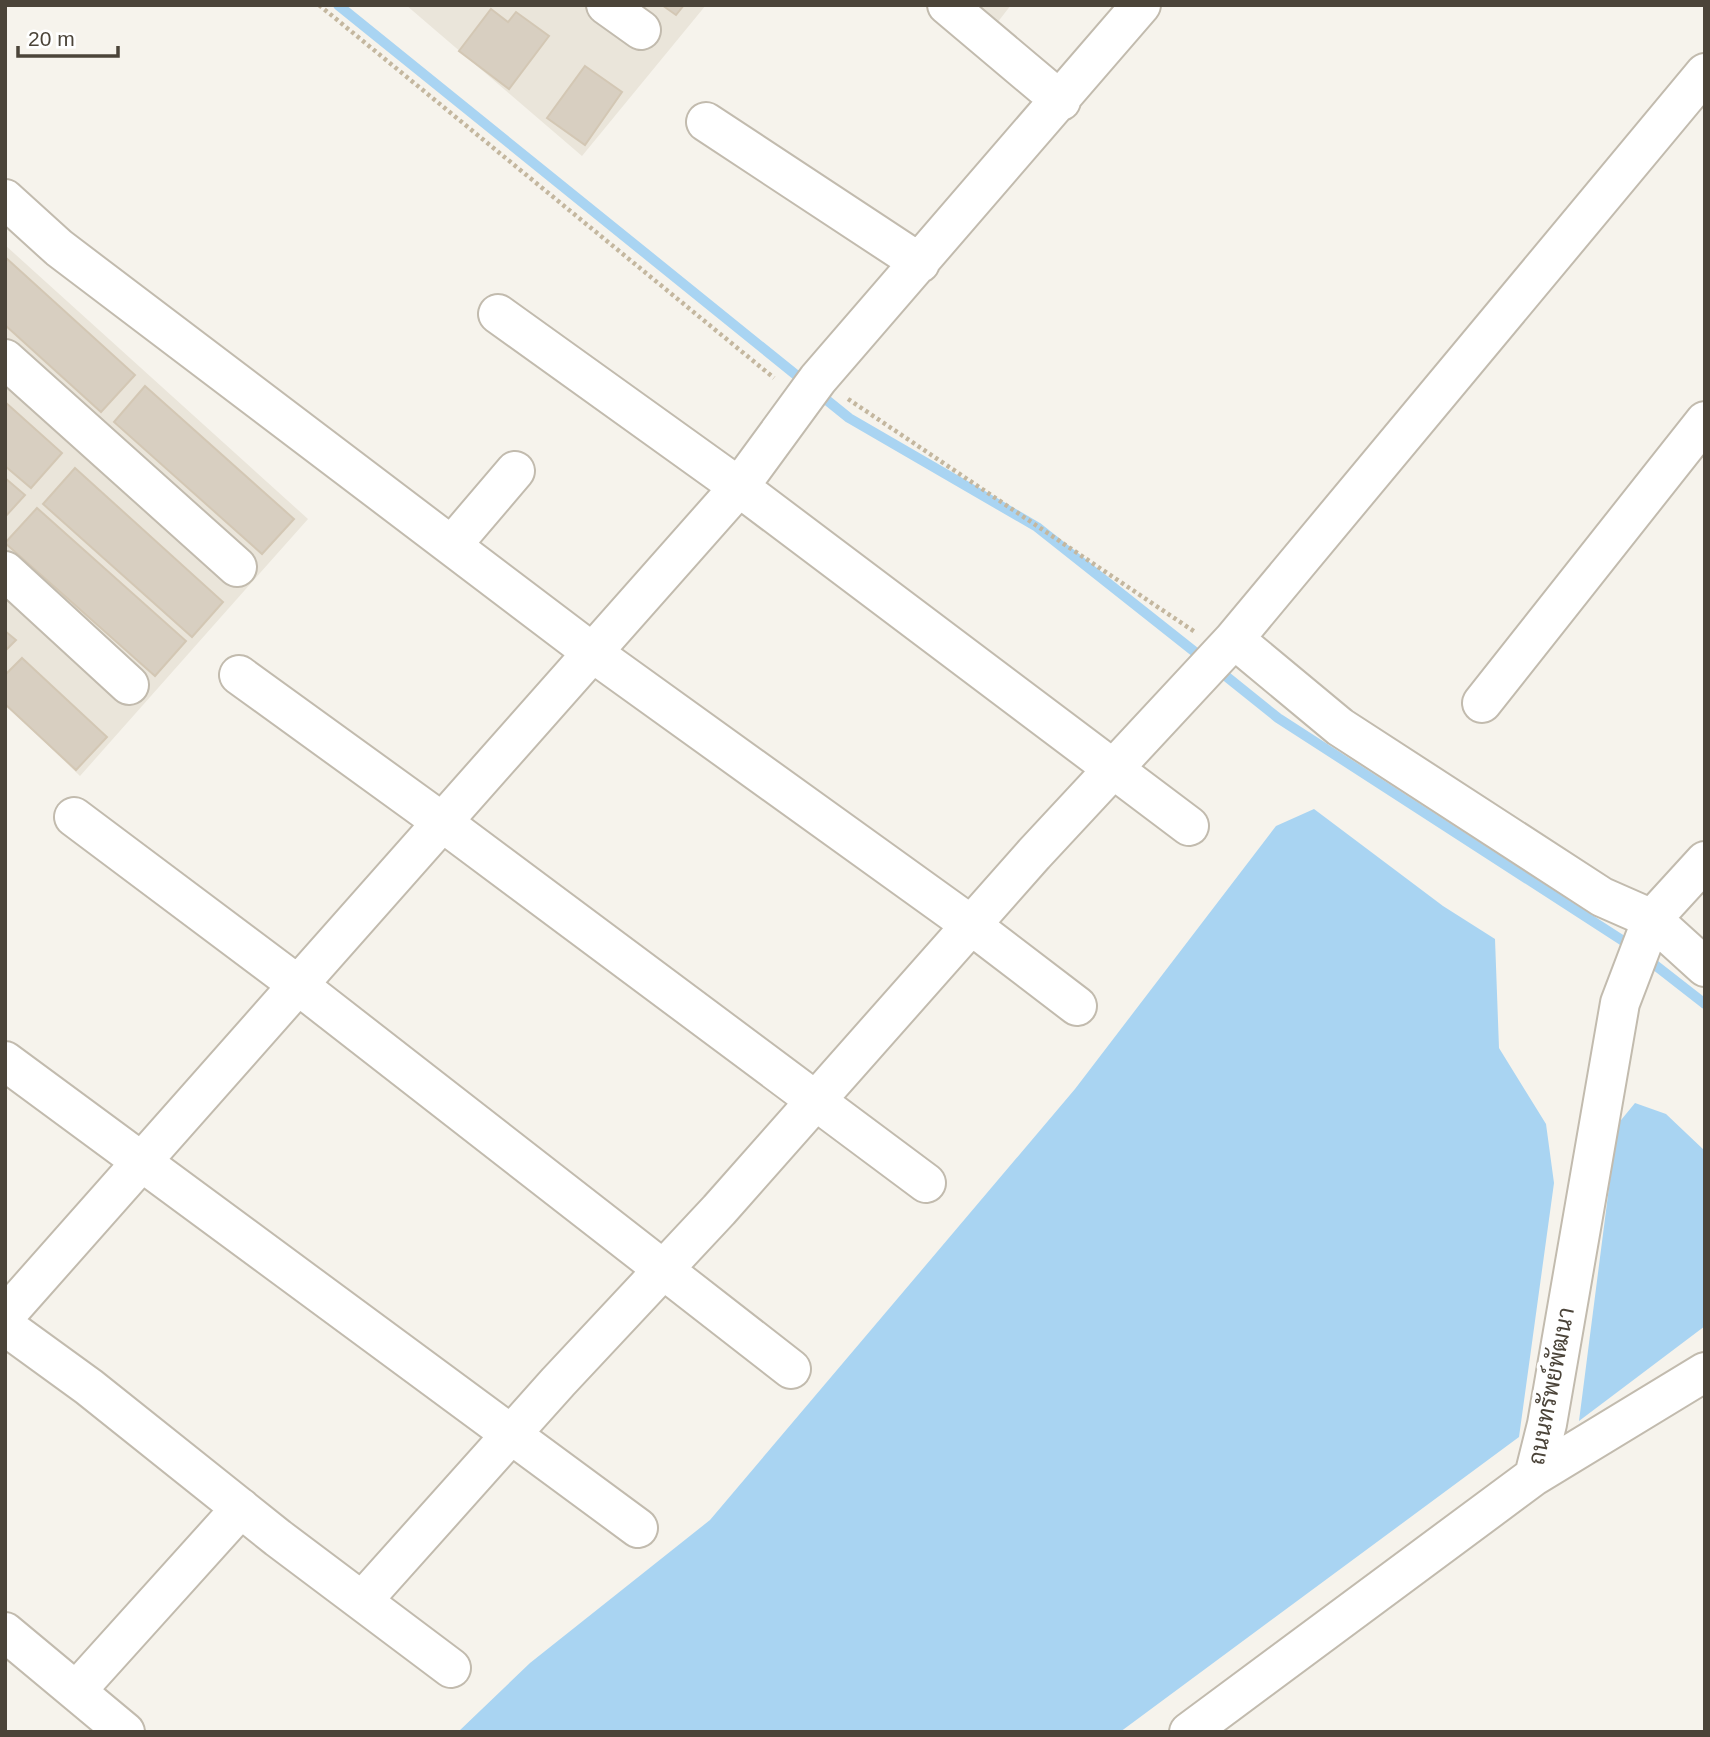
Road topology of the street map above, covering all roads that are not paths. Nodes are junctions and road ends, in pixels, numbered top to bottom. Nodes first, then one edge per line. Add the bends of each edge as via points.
1 (606, 5) edge
2 (947, 5) edge
3 (1141, 5) edge
4 (641, 30) dead end
5 (1705, 73) edge
6 (1061, 101) junction
7 (706, 122) dead end
8 (5, 199) edge
9 (920, 263) junction
10 (498, 314) dead end
11 (5, 359) edge
12 (1705, 421) edge
13 (515, 471) dead end
14 (739, 487) junction
15 (452, 545) junction
16 (237, 568) dead end
17 (5, 571) edge
18 (593, 653) junction
19 (1218, 655) junction
20 (239, 675) dead end
21 (129, 685) dead end
22 (1482, 703) dead end
23 (1115, 768) junction
24 (74, 817) dead end
25 (442, 822) junction
26 (1189, 825) dead end
27 (1705, 861) edge
28 (1652, 919) junction
29 (971, 925) junction
30 (1705, 967) edge
31 (298, 985) junction
32 (1077, 1006) dead end
33 (5, 1061) edge
34 (816, 1100) junction
35 (143, 1160) junction
36 (926, 1183) dead end
37 (663, 1270) junction
38 (5, 1316) edge
39 (5, 1326) edge
40 (791, 1369) dead end
41 (1705, 1372) edge
42 (513, 1433) junction
43 (1534, 1476) junction
44 (241, 1508) junction
45 (638, 1528) dead end
46 (362, 1601) junction
47 (5, 1632) edge
48 (451, 1668) dead end
49 (76, 1691) junction
50 (125, 1732) edge
51 (1189, 1732) edge

1 - 4 street
2 - 6 street
3 - 6 street
5 - 19 street
6 - 9 street
7 - 9 street
8 - 15 street via 59,248
9 - 14 street via 810,390
10 - 14 street
11 - 16 street
12 - 22 street
13 - 15 street
14 - 18 street
14 - 23 street
15 - 18 street
17 - 21 street
18 - 25 street
18 - 29 street
19 - 23 street
19 - 28 street via 1340,727 1602,897
20 - 25 street
23 - 26 street
23 - 29 street
24 - 31 street
25 - 31 street
25 - 34 street
27 - 28 street
28 - 30 street
28 - 43 street, ถนนทรัพย์พัฒนา via 1620,1003
29 - 32 street
29 - 34 street
31 - 35 street
31 - 37 street
33 - 35 street
34 - 36 street
34 - 37 street
35 - 38 street
35 - 42 street
37 - 40 street
37 - 42 street
39 - 44 street
41 - 43 street
42 - 45 street
42 - 46 street
43 - 51 street, ถนนทรัพย์พัฒนา
44 - 46 street
44 - 49 street
46 - 48 street
47 - 49 street
49 - 50 street

